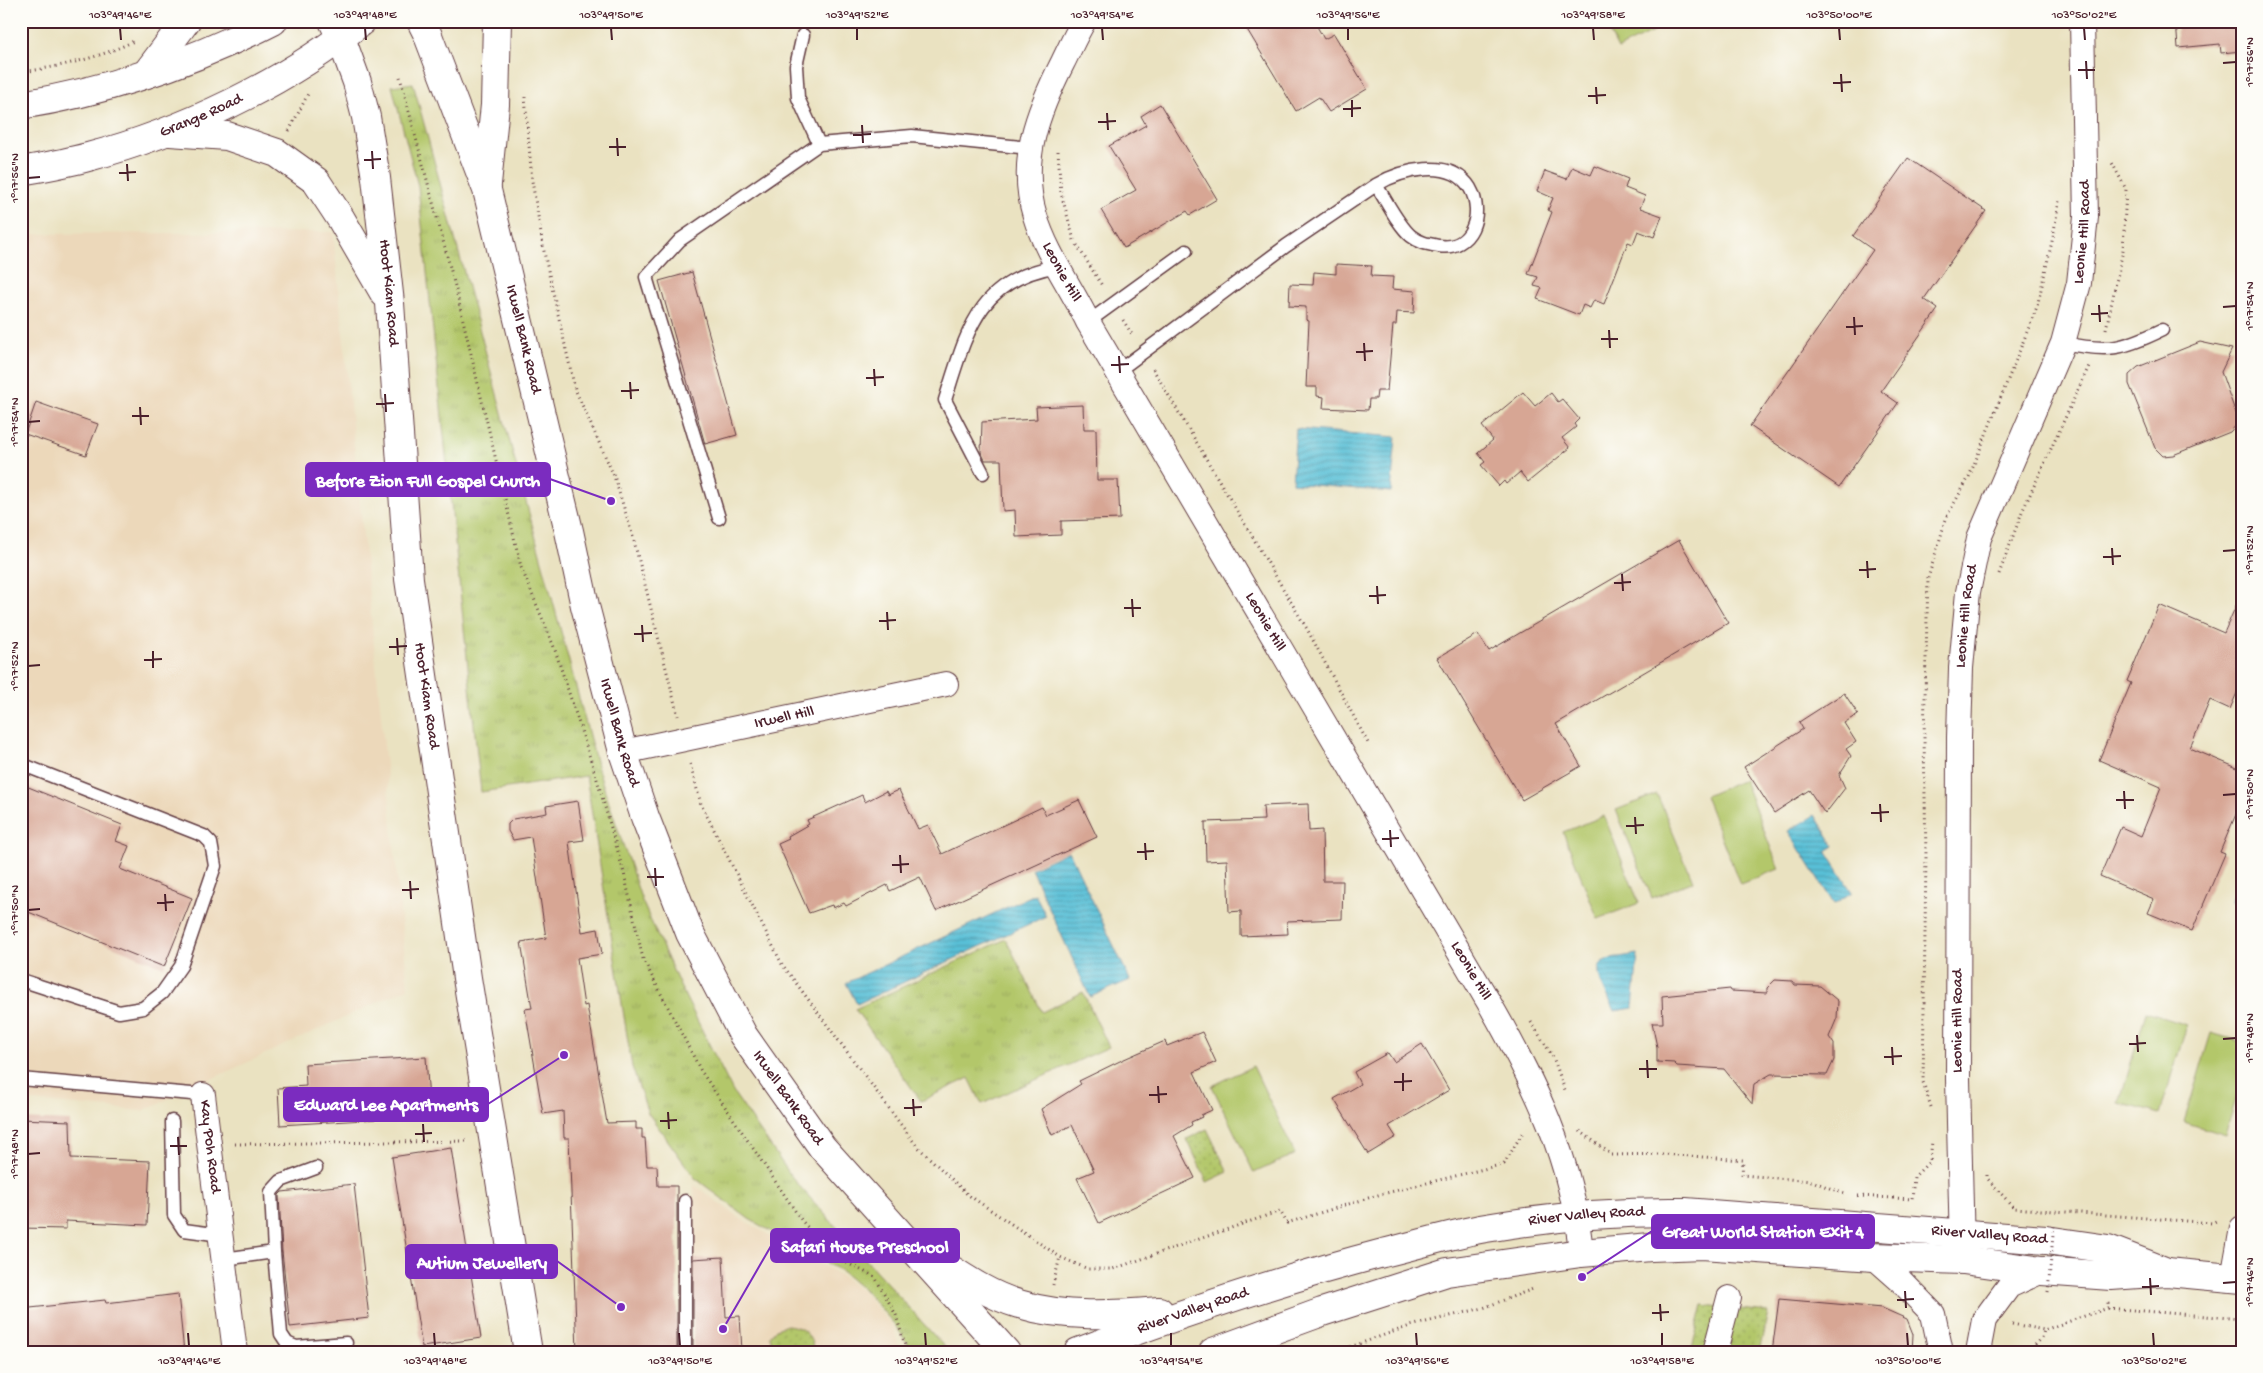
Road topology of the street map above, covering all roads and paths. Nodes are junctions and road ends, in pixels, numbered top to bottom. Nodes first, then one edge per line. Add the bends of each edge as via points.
1 (186, 21) edge
2 (273, 21) edge
3 (421, 21) edge
4 (497, 21) edge
5 (1084, 21) edge
6 (2082, 21) edge
7 (345, 27) edge
8 (804, 35) dead end
9 (144, 36) dead end
10 (21, 72) edge
11 (146, 74) junction
12 (311, 89) dead end
13 (524, 92) dead end
14 (21, 105) edge
15 (164, 132) junction
16 (819, 144) junction
17 (1058, 147) dead end
18 (1030, 148) junction
19 (277, 153) junction
20 (2108, 155) dead end
21 (21, 172) edge
22 (1376, 185) junction
23 (487, 190) junction
24 (1186, 251) dead end
25 (1058, 266) junction
26 (390, 303) junction
27 (1113, 304) junction
28 (1088, 322) junction
29 (2162, 330) dead end
30 (2064, 343) junction
31 (2096, 350) junction
32 (1143, 352) junction
33 (1118, 371) junction
34 (983, 473) dead end
35 (719, 518) dead end
36 (1999, 575) dead end
37 (946, 684) dead end
38 (684, 740) junction
39 (1372, 749) dead end
40 (623, 752) junction
41 (21, 764) edge
42 (21, 980) edge
43 (1528, 1016) dead end
44 (21, 1079) edge
45 (1923, 1082) dead end
46 (1567, 1094) dead end
47 (204, 1095) joint
48 (1932, 1113) dead end
49 (172, 1121) dead end
50 (1577, 1122) dead end
51 (1932, 1137) dead end
52 (494, 1141) junction
53 (210, 1145) junction
54 (1504, 1164) dead end
55 (316, 1168) dead end
56 (1987, 1169) dead end
57 (685, 1201) dead end
58 (1578, 1216) junction
59 (2220, 1219) dead end
60 (2054, 1224) dead end
61 (2242, 1228) edge
62 (1961, 1233) junction
63 (221, 1235) junction
64 (910, 1243) junction
65 (274, 1252) junction
66 (1581, 1253) junction
67 (1874, 1257) junction
68 (224, 1258) junction
69 (1963, 1260) junction
70 (2167, 1272) junction
71 (2237, 1279) edge
72 (2045, 1282) junction
73 (1534, 1289) dead end
74 (2108, 1296) dead end
75 (1728, 1298) dead end
76 (1196, 1308) junction
77 (2108, 1308) junction
78 (2242, 1319) edge
79 (346, 1343) dead end
80 (1222, 1350) edge
81 (235, 1352) edge
82 (528, 1352) edge
83 (685, 1352) edge
84 (1006, 1352) edge
85 (1078, 1352) edge
86 (1336, 1352) edge
87 (1715, 1352) edge
88 (1941, 1352) edge
89 (1978, 1352) edge
90 (2028, 1352) edge

1 - 11 main road
2 - 11 main road via 230,43
3 - 23 main road, Irwell Bank Road
4 - 23 main road via 495,105
5 - 18 street, Leonie Hill via 1043,101
6 - 30 street, Leonie Hill Road via 2086,217 2079,283
7 - 15 main road, Grange Road via 300,65 230,104
7 - 26 main road, Hoot Kiam Road via 376,178
8 - 16 lane via 796,66 798,98
9 - 10 path via 110,53
11 - 14 main road via 98,90
12 - 19 path
13 - 38 path via 532,181 545,257 575,389 614,476 633,537
15 - 19 main road via 227,136
15 - 21 main road, Grange Road via 89,157
16 - 18 lane via 912,136
16 - 35 lane via 680,240 646,277
17 - 27 path via 1061,193 1074,240
18 - 25 street, Leonie Hill via 1028,176 1035,216
19 - 26 main road via 316,181
20 - 31 path via 2126,189 2123,250 2105,332
22 - 22 lane via 1414,170 1440,170 1458,176 1470,189 1475,209 1473,230 1462,243 1448,248 1422,244 1409,234
22 - 32 lane via 1286,246
23 - 40 main road, Irwell Bank Road via 584,606
24 - 27 lane
25 - 28 street, Leonie Hill
25 - 34 lane via 1022,274 986,301 965,336 945,400
26 - 52 main road, Hoot Kiam Road via 409,579
27 - 28 lane
27 - 32 path
28 - 33 street, Leonie Hill
29 - 31 lane via 2131,345
30 - 31 lane
30 - 62 street, Leonie Hill Road via 1979,538 1968,592 1959,737
31 - 36 path via 2022,512
32 - 33 lane
32 - 39 path via 1302,621
33 - 58 street, Leonie Hill via 1507,1034 1546,1111
37 - 38 street, Irwell Hill
38 - 40 street, Irwell Hill
38 - 54 path via 702,804 782,964 916,1145 967,1194 1060,1257 1088,1269 1113,1269 1280,1211 1288,1223 1378,1195
40 - 64 main road, Irwell Bank Road via 690,933 743,1035 822,1147
41 - 42 lane via 204,836 211,843 215,866 181,966 162,992 143,1008 119,1012
43 - 46 path via 1553,1057
44 - 47 lane, Kay Poh Road
45 - 48 path
47 - 53 street, Kay Poh Road
49 - 63 lane via 174,1214 184,1230
50 - 51 path via 1580,1132 1612,1155 1663,1154 1743,1160 1742,1175 1812,1181 1845,1195 1912,1199 1914,1176 1930,1161
52 - 53 path
52 - 82 main road, Hoot Kiam Road
53 - 63 street, Kay Poh Road
55 - 65 lane via 274,1186 271,1192
56 - 59 path via 1988,1178 2014,1208 2212,1223
57 - 83 lane
58 - 62 main road, River Valley Road via 1685,1212
58 - 66 street, Leonie Hill
58 - 76 main road, River Valley Road via 1484,1228 1308,1272
60 - 72 path, bridge
61 - 71 street
62 - 69 street, Leonie Hill Road
62 - 70 main road, River Valley Road via 2108,1249
63 - 68 street, Kay Poh Road
64 - 76 main road via 971,1283 1018,1304 1107,1316
64 - 84 main road, Irwell Bank Road
65 - 68 lane
65 - 79 lane via 281,1334 287,1343 296,1347
66 - 67 main road, River Valley Road via 1702,1245
66 - 80 main road, River Valley Road via 1447,1272 1322,1312
67 - 69 main road, River Valley Road
67 - 88 street via 1933,1314
68 - 81 street, Kay Poh Road
69 - 72 main road, River Valley Road
70 - 71 main road, River Valley Road
70 - 72 main road, River Valley Road
72 - 89 street via 2010,1286 1984,1320
73 - 86 path via 1483,1308 1410,1326
74 - 77 path
75 - 87 street
76 - 85 main road, River Valley Road
77 - 78 path
77 - 90 path via 2044,1330 2042,1338

